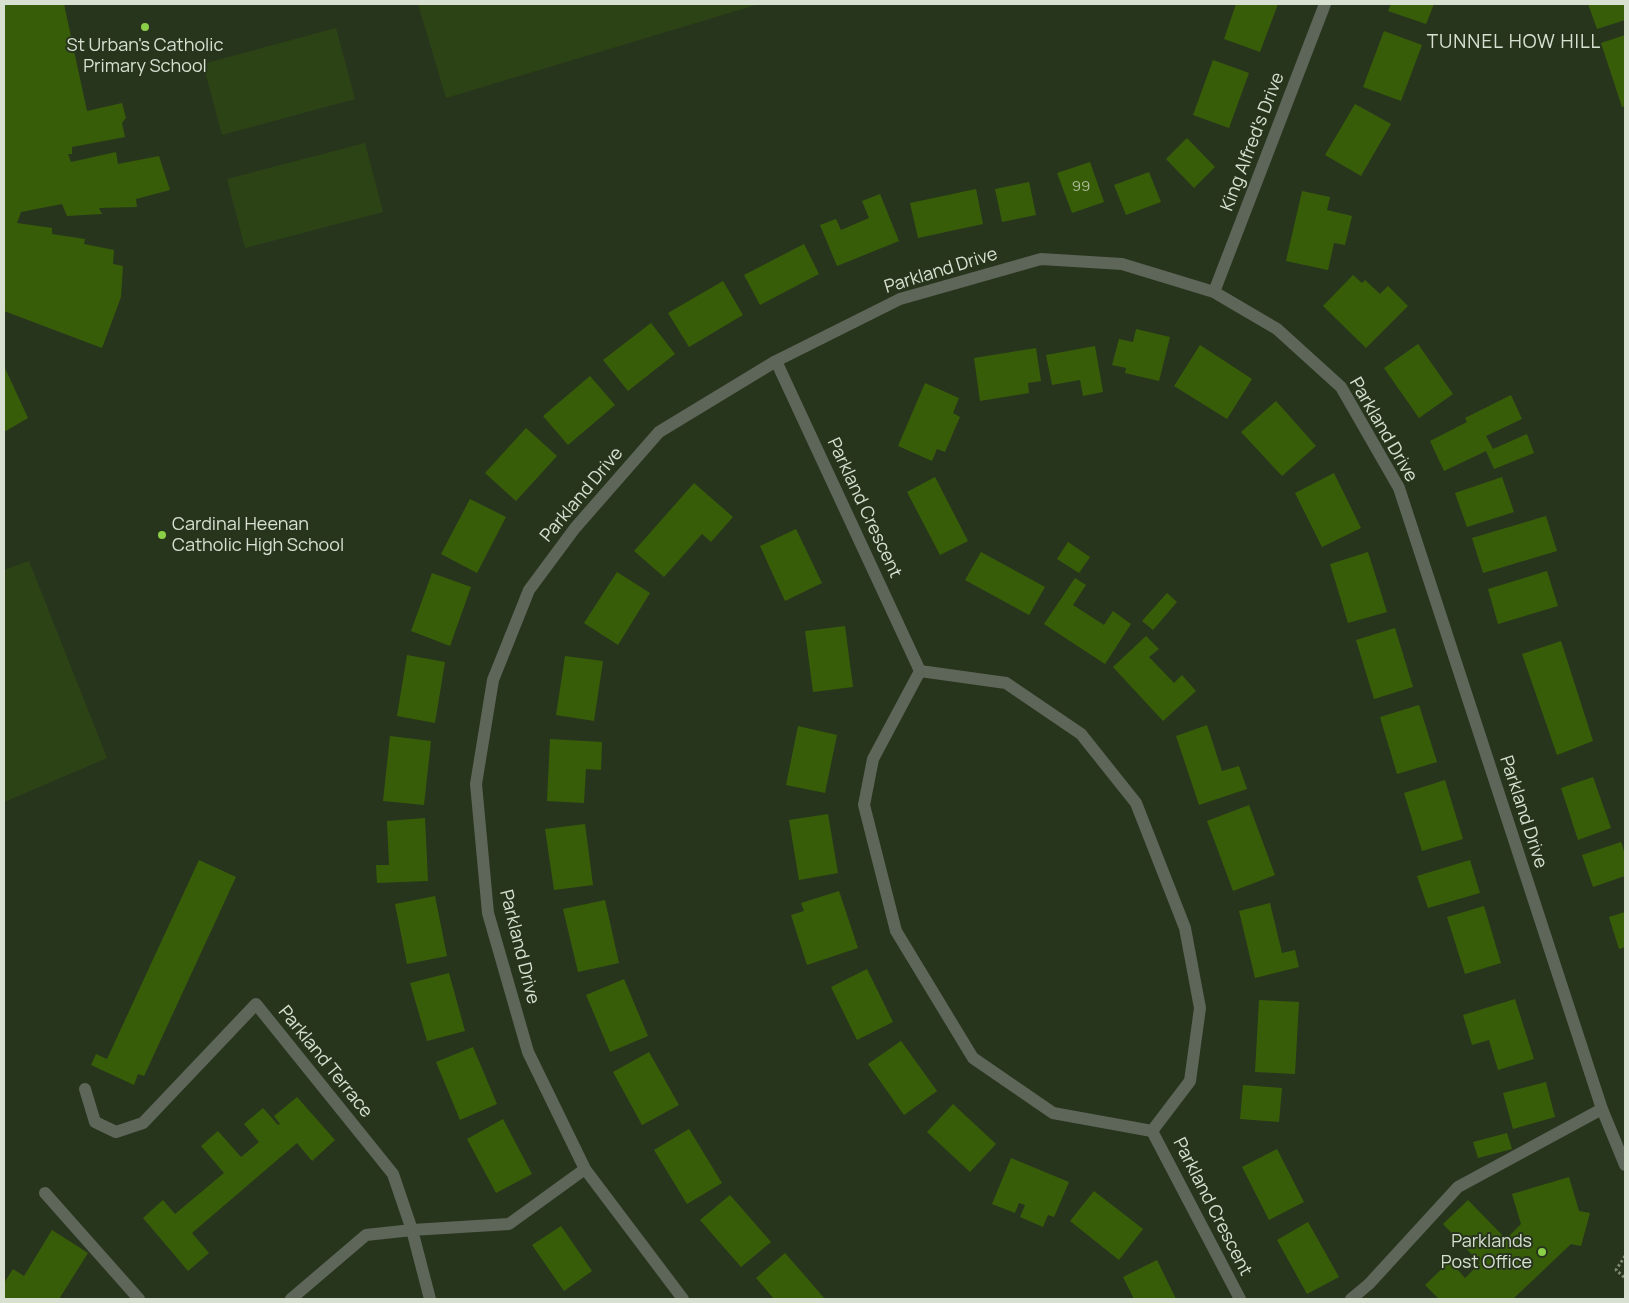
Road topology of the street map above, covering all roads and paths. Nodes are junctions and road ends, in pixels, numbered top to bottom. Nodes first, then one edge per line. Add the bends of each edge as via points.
1 (1325, 4) edge
2 (1214, 292) junction
3 (776, 361) junction
4 (920, 671) junction
5 (85, 1089) dead end
6 (1602, 1109) junction
7 (1152, 1131) junction
8 (1625, 1165) edge
9 (585, 1169) junction
10 (45, 1193) dead end
11 (412, 1230) junction
12 (1625, 1256) edge
13 (1625, 1278) edge
14 (138, 1299) edge
15 (291, 1299) edge
16 (430, 1299) edge
17 (683, 1299) edge
18 (1240, 1299) edge
19 (1351, 1299) edge

1 - 2 street, King Alfred's Drive
2 - 3 street, Parkland Drive via 1122,264 1041,259 900,299
2 - 6 street, Parkland Drive via 1277,329 1341,387 1399,488
3 - 4 street, Parkland Crescent
3 - 9 street, Parkland Drive via 659,432 575,528 529,590 493,680 476,784 488,913 528,1052
4 - 7 street, Parkland Crescent via 1006,683 1081,734 1136,803 1185,928 1200,1008 1190,1081
4 - 7 street, Parkland Crescent via 873,759 864,805 896,931 973,1058 1053,1114
5 - 11 street, Parkland Terrace via 95,1122 116,1132 143,1123 256,1004 393,1174
6 - 8 street, Parkland Drive
6 - 19 street via 1458,1187 1369,1284
7 - 18 street, Parkland Crescent
9 - 11 street via 509,1224
9 - 17 street, Parkland Drive
10 - 14 street
11 - 15 street via 366,1235
11 - 16 street, Parkland Terrace
12 - 13 path via 1616,1270

